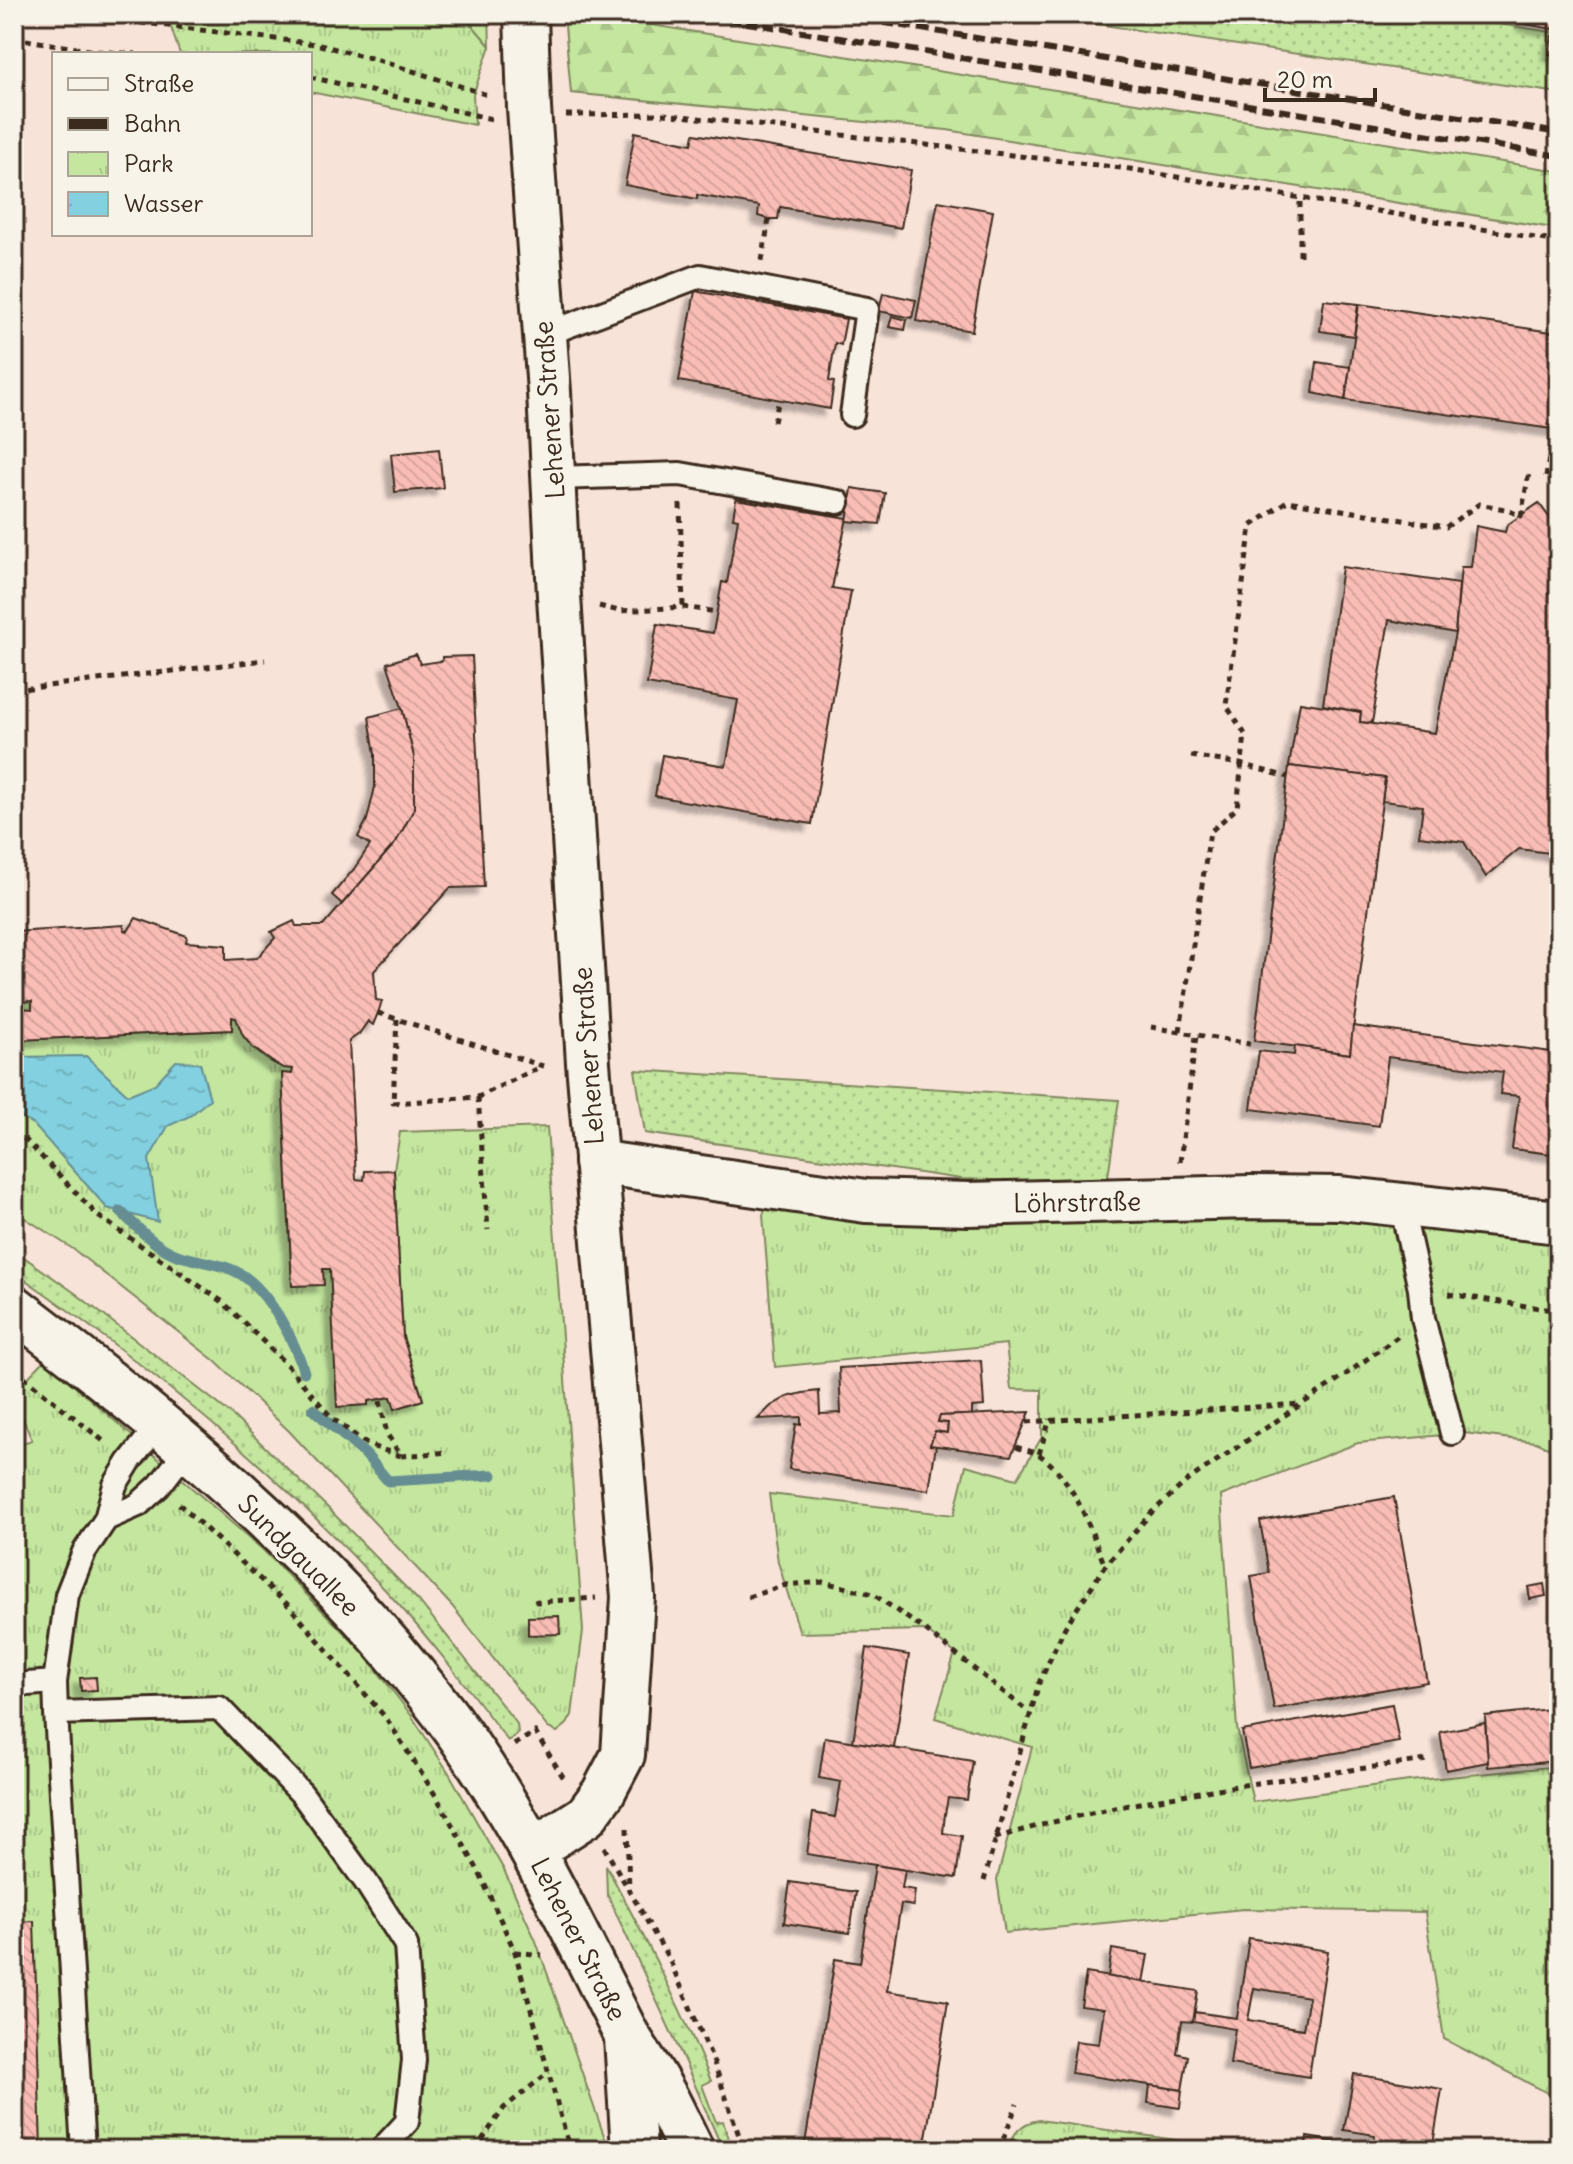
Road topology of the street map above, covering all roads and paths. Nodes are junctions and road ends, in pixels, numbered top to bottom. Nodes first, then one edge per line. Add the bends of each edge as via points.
1 (69, 14) edge
2 (526, 27) edge
3 (14, 38) edge
4 (109, 52) edge
5 (312, 77) edge
6 (513, 114) junction
7 (1300, 198) junction
8 (769, 219) dead end
9 (1559, 242) edge
10 (1300, 256) dead end
11 (758, 285) junction
12 (544, 335) junction
13 (1559, 392) edge
14 (779, 399) dead end
15 (852, 415) dead end
16 (774, 422) dead end
17 (1559, 465) edge
18 (1529, 473) dead end
19 (680, 474) junction
20 (1546, 477) dead end
21 (555, 478) junction
22 (1557, 479) dead end
23 (838, 502) dead end
24 (559, 596) junction
25 (683, 607) junction
26 (717, 612) dead end
27 (265, 660) dead end
28 (14, 690) edge
29 (1191, 756) dead end
30 (1240, 764) junction
31 (1288, 777) dead end
32 (378, 1013) dead end
33 (397, 1019) junction
34 (1151, 1027) dead end
35 (1180, 1031) junction
36 (1196, 1036) junction
37 (1250, 1044) dead end
38 (588, 1063) junction
39 (542, 1066) junction
40 (478, 1097) junction
41 (14, 1132) edge
42 (596, 1162) junction
43 (1175, 1201) junction
44 (1401, 1204) junction
45 (1559, 1222) edge
46 (488, 1230) dead end
47 (1420, 1289) junction
48 (14, 1308) edge
49 (1559, 1311) edge
50 (1423, 1318) junction
51 (14, 1369) edge
52 (380, 1401) dead end
53 (1301, 1404) junction
54 (1050, 1419) junction
55 (1027, 1422) dead end
56 (1452, 1433) dead end
57 (174, 1436) junction
58 (1016, 1447) dead end
59 (449, 1452) dead end
60 (1039, 1454) junction
61 (401, 1456) junction
62 (129, 1462) junction
63 (159, 1486) junction
64 (106, 1519) junction
65 (1105, 1566) junction
66 (748, 1597) dead end
67 (536, 1599) dead end
68 (583, 1599) dead end
69 (55, 1682) junction
70 (14, 1685) edge
71 (1029, 1712) junction
72 (56, 1713) junction
73 (1428, 1760) dead end
74 (995, 1838) junction
75 (533, 1850) junction
76 (984, 1881) dead end
77 (629, 1891) dead end
78 (627, 2036) junction
79 (549, 2072) junction
80 (1017, 2104) dead end
81 (478, 2149) edge
82 (83, 2150) edge
83 (381, 2150) edge
84 (570, 2150) edge
85 (634, 2150) edge
86 (691, 2150) edge
87 (744, 2150) edge
88 (999, 2150) edge

1 - 6 path via 316,44 378,60
2 - 6 street, Lehener Straße
3 - 4 path
5 - 6 path
6 - 7 path via 664,114 1130,169
6 - 12 street, Lehener Straße
7 - 9 path
7 - 10 path
8 - 11 path
11 - 12 lane via 700,276
11 - 15 lane via 867,309
12 - 21 street, Lehener Straße
13 - 20 path
14 - 16 path
17 - 22 path
18 - 30 path via 1521,516 1479,504 1446,527 1287,501 1251,526 1226,705 1245,734
19 - 21 lane
19 - 23 lane
19 - 25 path
21 - 24 street, Lehener Straße
24 - 25 path via 619,611
24 - 38 street, Lehener Straße
25 - 26 path
27 - 28 path
29 - 30 path
30 - 31 path
30 - 35 path via 1237,808 1210,832
32 - 33 path
33 - 39 path
33 - 40 path via 393,1103
34 - 35 path
35 - 36 path
36 - 37 path
36 - 43 path
38 - 39 path
38 - 42 street, Lehener Straße
39 - 40 path
40 - 46 path
41 - 61 path via 98,1216 223,1302 332,1418 368,1445
42 - 43 street, Löhrstraße via 866,1201
42 - 75 street, Lehener Straße via 633,1597 623,1755 586,1816
43 - 44 street, Löhrstraße via 1340,1198
44 - 45 street, Löhrstraße
44 - 47 lane
47 - 49 path
47 - 50 lane
48 - 57 street, Sundgauallee
50 - 53 path
50 - 56 lane
51 - 62 path
52 - 61 path via 387,1434
53 - 54 path
53 - 65 path via 1188,1480
54 - 55 path
54 - 60 path
57 - 62 lane
57 - 63 lane
57 - 75 street, Sundgauallee via 333,1584 430,1695
58 - 60 path
59 - 61 path
60 - 65 path via 1061,1474
62 - 64 lane via 115,1485
63 - 64 lane via 138,1505
63 - 79 path via 288,1605 386,1718 479,1872 515,1952
64 - 69 lane via 84,1552 67,1595
65 - 71 path via 1065,1627
66 - 71 path via 786,1585 823,1582 873,1594
67 - 68 path
69 - 70 lane
69 - 72 lane
71 - 74 path
72 - 82 lane
72 - 83 lane via 219,1708 302,1794 406,1945 414,2060 409,2106 407,2122
73 - 74 path via 1219,1787 1062,1818
74 - 76 path
75 - 78 street, Lehener Straße
77 - 87 path via 669,1959 713,2060
78 - 85 street, Lehener Straße
78 - 86 street, Lehener Straße
79 - 81 path via 504,2108
79 - 84 path
80 - 88 path

